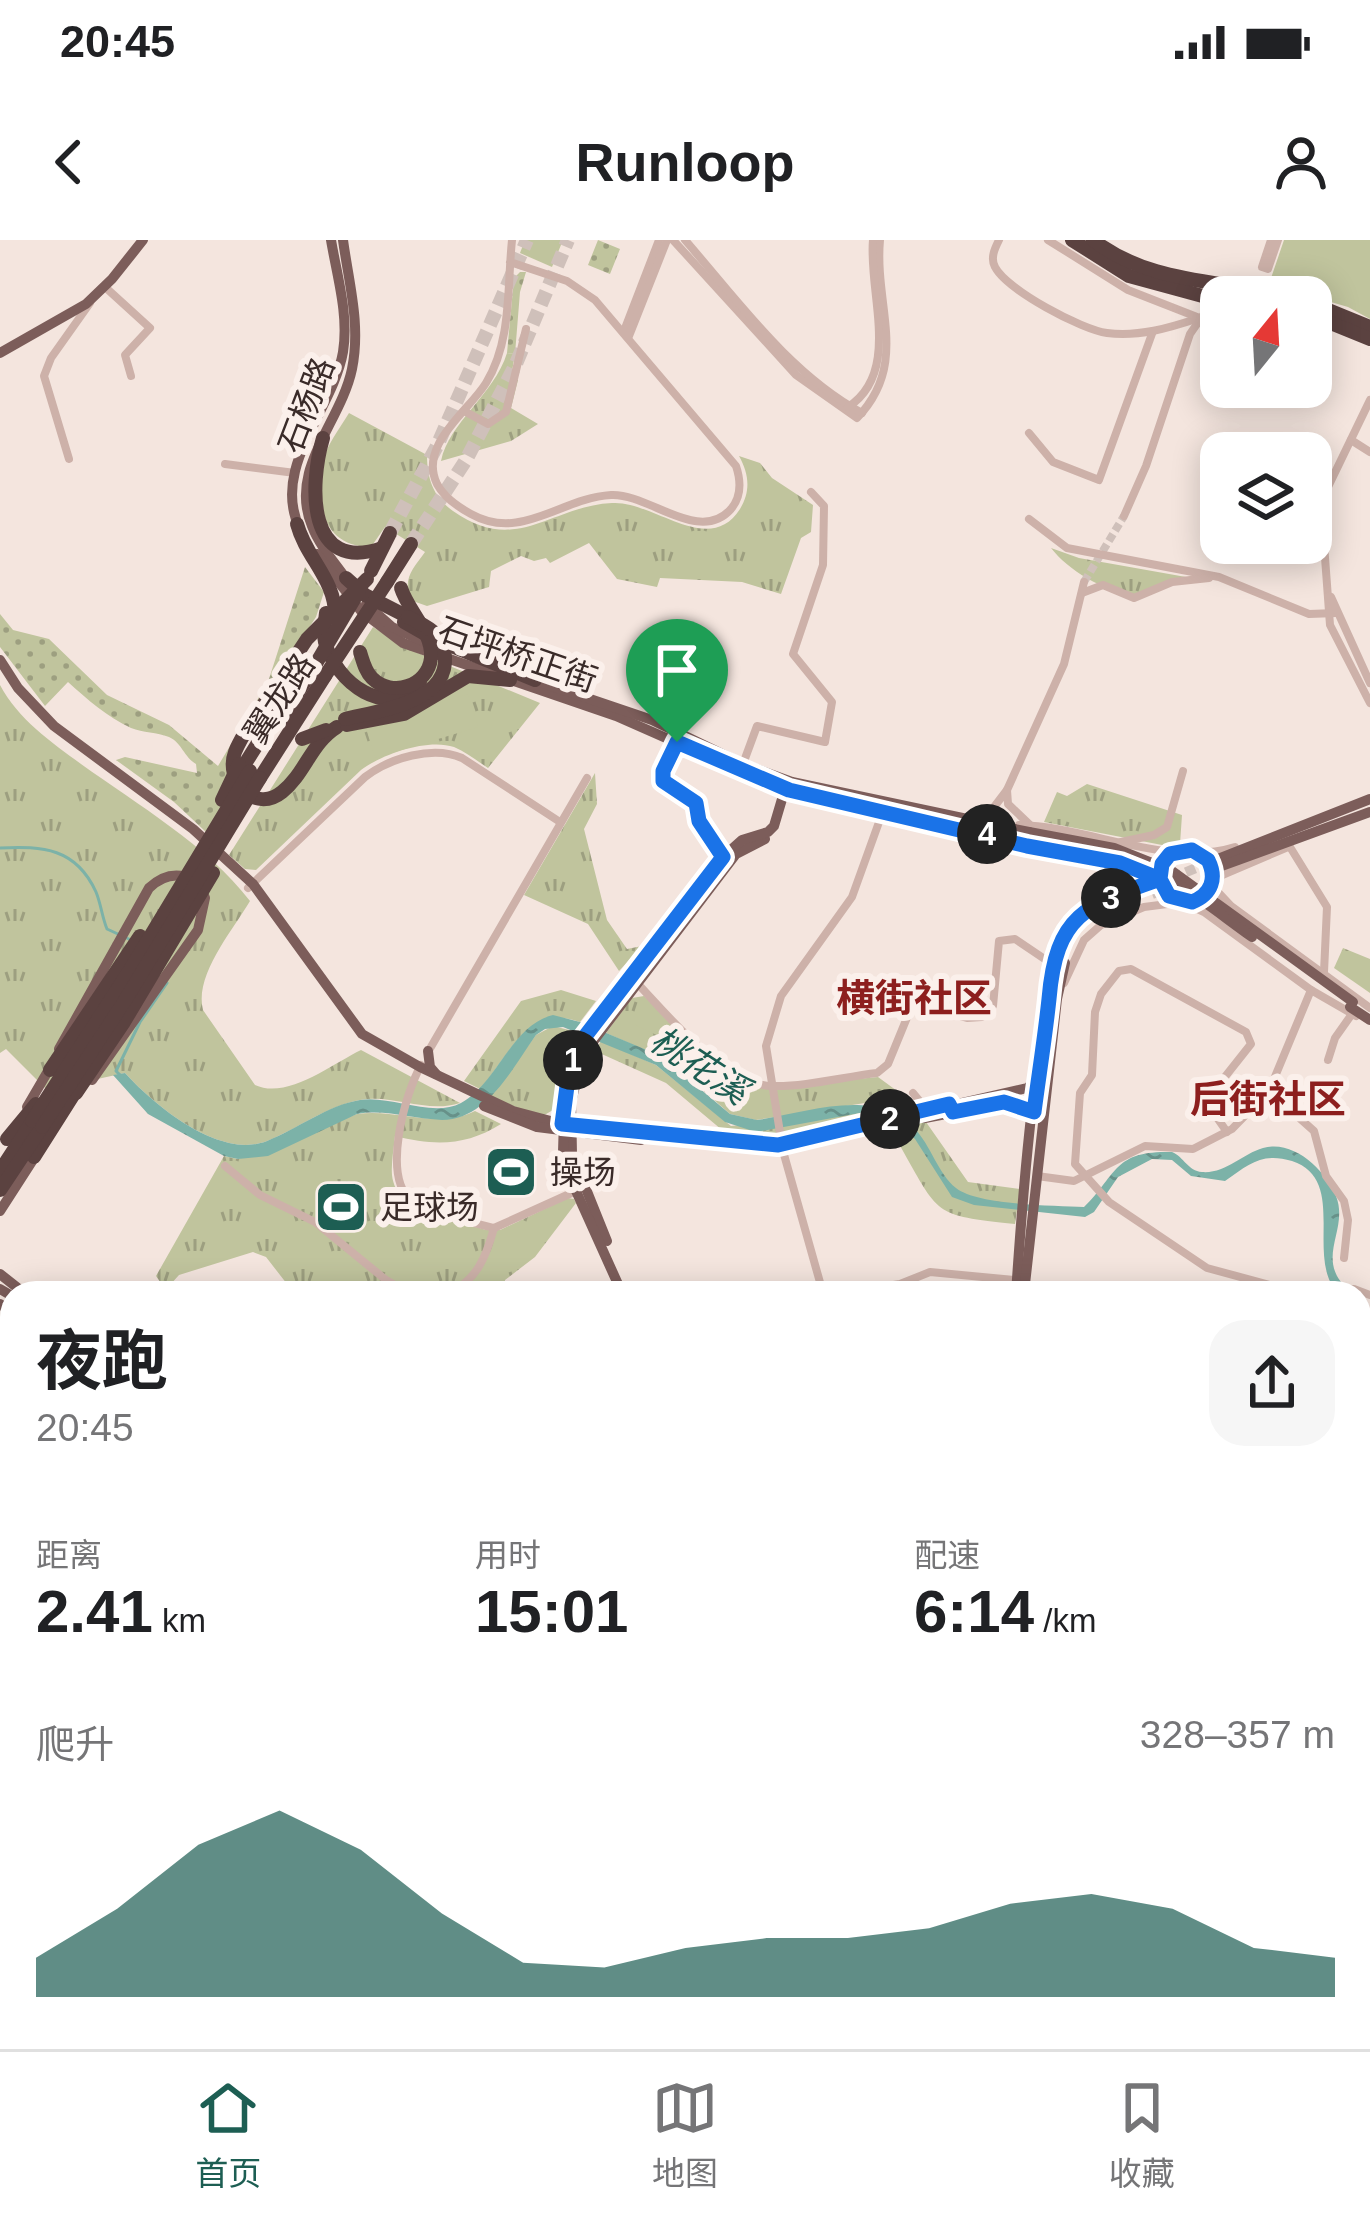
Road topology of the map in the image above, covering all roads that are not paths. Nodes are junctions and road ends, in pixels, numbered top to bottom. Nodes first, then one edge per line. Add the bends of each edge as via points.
1 (138, 240) edge
2 (331, 240) edge
3 (343, 240) edge
4 (512, 240) edge
5 (666, 240) edge
6 (685, 240) edge
7 (877, 240) edge
8 (999, 240) edge
9 (1048, 240) edge
10 (1072, 240) edge
11 (1093, 240) edge
12 (687, 256) junction
13 (510, 262) junction
14 (655, 269) junction
15 (1157, 280) junction
16 (1200, 286) edge
17 (105, 287) junction
18 (640, 292) junction
19 (94, 297) junction
20 (1200, 297) edge
21 (602, 306) junction
22 (1332, 312) edge
23 (1198, 317) junction
24 (1332, 324) edge
25 (1370, 327) edge
26 (526, 329) dead end
27 (1154, 330) junction
28 (627, 334) junction
29 (1370, 340) edge
30 (0, 349) edge
31 (131, 376) dead end
32 (1370, 400) edge
33 (846, 408) junction
34 (464, 412) junction
35 (1029, 434) dead end
36 (323, 438) junction
37 (1351, 440) junction
38 (1370, 452) edge
39 (69, 459) dead end
40 (225, 464) dead end
41 (295, 473) junction
42 (812, 492) dead end
43 (1124, 515) tunnel mouth
44 (1029, 519) dead end
45 (297, 524) joint
46 (390, 533) tunnel mouth
47 (411, 544) tunnel mouth
48 (382, 548) junction
49 (327, 573) junction
50 (369, 575) junction
51 (346, 578) junction
52 (1219, 578) junction
53 (1084, 582) tunnel mouth
54 (394, 585) junction
55 (1081, 594) junction
56 (330, 611) junction
57 (1332, 613) junction
58 (406, 620) junction
59 (0, 660) edge
60 (316, 668) junction
61 (0, 669) edge
62 (424, 678) junction
63 (510, 680) junction
64 (535, 680) junction
65 (1370, 683) edge
66 (1370, 703) edge
67 (343, 724) junction
68 (677, 742) junction
69 (743, 764) junction
70 (1183, 771) dead end
71 (252, 772) junction
72 (587, 778) dead end
73 (787, 789) junction
74 (1007, 790) junction
75 (1370, 799) edge
76 (1009, 804) junction
77 (997, 806) junction
78 (883, 811) junction
79 (1370, 812) edge
80 (975, 821) junction
81 (560, 822) junction
82 (1320, 825) junction
83 (998, 831) junction
84 (1029, 833) junction
85 (1119, 842) junction
86 (1290, 847) junction
87 (1180, 850) junction
88 (1192, 850) junction
89 (723, 857) junction
90 (1120, 863) junction
91 (1215, 864) tunnel mouth
92 (1235, 868) junction
93 (1212, 882) junction
94 (250, 886) junction
95 (1154, 887) junction
96 (1123, 892) junction
97 (1180, 902) junction
98 (1231, 906) junction
99 (1052, 964) junction
100 (1324, 973) junction
101 (638, 984) junction
102 (1310, 990) junction
103 (1053, 998) junction
104 (124, 1002) junction
105 (1363, 1010) edge
106 (603, 1020) junction
107 (428, 1051) junction
108 (1328, 1060) dead end
109 (50, 1070) junction
110 (417, 1073) junction
111 (438, 1076) junction
112 (1038, 1079) junction
113 (771, 1086) junction
114 (452, 1087) junction
115 (1269, 1091) junction
116 (76, 1093) junction
117 (913, 1093) dead end
118 (1015, 1097) junction
119 (567, 1102) junction
120 (1034, 1112) junction
121 (926, 1113) junction
122 (538, 1123) junction
123 (41, 1126) junction
124 (566, 1129) junction
125 (595, 1132) junction
126 (1227, 1132) junction
127 (3, 1145) edge
128 (783, 1148) junction
129 (563, 1152) junction
130 (34, 1157) joint
131 (225, 1166) dead end
132 (0, 1171) edge
133 (578, 1175) junction
134 (1036, 1176) junction
135 (1088, 1179) junction
136 (0, 1190) edge
137 (576, 1191) junction
138 (1029, 1198) junction
139 (0, 1211) edge
140 (1027, 1218) junction
141 (494, 1228) junction
142 (1345, 1258) dead end
143 (388, 1281) edge
144 (469, 1281) edge
145 (620, 1281) edge
146 (621, 1281) edge
147 (820, 1281) edge
148 (908, 1281) edge
149 (978, 1281) edge
150 (1019, 1281) edge
151 (1021, 1281) edge
152 (1256, 1281) edge

1 - 17 main road
1 - 30 main road via 82,298
2 - 41 main road, 石杨路 via 343,352
3 - 36 main road, 石杨路 via 356,340 350,379
4 - 13 street
5 - 12 street
5 - 14 street
5 - 18 street
6 - 33 street
7 - 33 street via 879,355 868,388
7 - 33 street via 887,364 860,416
8 - 27 street via 995,267 1077,325
9 - 23 street via 1128,290
10 - 15 highway via 1129,276
11 - 15 highway
12 - 14 street via 670,249
12 - 33 street via 796,375
13 - 21 street via 567,281
13 - 34 street via 501,348
14 - 28 street
15 - 16 highway
15 - 20 highway
17 - 19 main road
17 - 31 street via 150,328 125,355
18 - 21 street via 625,312
18 - 28 street
19 - 30 main road
19 - 39 street via 44,376
21 - 28 street
22 - 25 highway
23 - 27 street
23 - 43 street
24 - 29 highway
26 - 34 street via 506,412 488,424
27 - 35 street via 1099,480 1053,462
28 - 34 street via 736,466 738,499 721,517 695,521 611,495 514,525 477,518 451,501 434,473 436,448
32 - 37 street
36 - 48 highway via 313,479 320,523 346,553
36 - 51 main road, 石杨路 via 306,502 311,526
37 - 38 street
37 - 57 street via 1323,503
40 - 41 street
41 - 45 main road, 石杨路
42 - 69 street via 824,506 823,565 793,654 832,702 825,742 757,726
44 - 52 street via 1066,548
45 - 49 highway
46 - 48 highway, 翼龙路
47 - 54 highway, 翼龙路
48 - 50 highway, 翼龙路
49 - 56 highway
49 - 62 highway, bridge via 350,612 370,676 406,687
49 - 63 main road, 石坪桥正街 via 388,634
50 - 60 highway, 翼龙路, bridge
50 - 67 highway, bridge via 269,695 234,755 235,779 264,800 284,790 314,747
51 - 58 highway
51 - 64 main road, 石坪桥正街 via 380,618 406,634
52 - 55 street via 1172,582 1135,598 1103,585
52 - 57 street via 1309,614
53 - 55 street
54 - 60 highway, 翼龙路, bridge
54 - 62 highway, bridge via 430,648
55 - 74 street via 1064,664
56 - 60 highway, bridge
56 - 62 highway, bridge via 325,643 365,694 386,699
56 - 71 highway
57 - 65 street
57 - 66 street
58 - 64 highway
58 - 67 highway, bridge via 440,639 441,677 409,701
59 - 94 main road via 54,726 193,829
60 - 71 highway, 翼龙路
61 - 94 main road via 52,732
63 - 67 highway, bridge via 476,674 404,714
63 - 68 main road, 石坪桥正街
64 - 69 main road, 石坪桥正街 via 652,720
67 - 71 highway
68 - 73 main road, 石坪桥正街
68 - 89 street via 663,781 696,803
69 - 80 main road, 石坪桥正街
70 - 85 street via 1167,827
71 - 104 highway, 翼龙路, bridge
71 - 109 highway, bridge via 222,800
71 - 116 highway, bridge via 124,1022
71 - 123 highway, 翼龙路, bridge
72 - 81 street
73 - 78 main road, 石坪桥正街
73 - 89 main road via 769,832
73 - 101 main road via 775,831 736,854
74 - 76 street
74 - 77 street
75 - 82 main road
76 - 77 street
76 - 84 street
77 - 80 street
78 - 83 main road, 石坪桥正街
78 - 113 street via 844,913 776,1007 766,1046
79 - 82 main road
80 - 83 main road, 石坪桥正街
81 - 94 street via 462,758 428,752 365,776
81 - 107 street
82 - 86 street
82 - 88 street via 1295,824 1229,849
82 - 91 main road
83 - 84 main road, 石坪桥正街
83 - 90 street via 1027,846
84 - 85 street
84 - 105 main road, 石坪桥正街, bridge via 1163,875
85 - 87 street
86 - 92 street
86 - 100 street via 1328,907
87 - 88 street
87 - 95 street via 1166,859
88 - 93 street via 1208,860
89 - 106 main road
90 - 95 street
90 - 96 street via 1131,875
92 - 93 street
92 - 98 street via 1226,885
93 - 97 street via 1198,900
93 - 98 street
94 - 110 main road via 349,1022
95 - 96 street
95 - 97 street
95 - 103 main road via 1074,928 1055,969
96 - 99 street via 1078,917
97 - 102 street
97 - 103 street via 1101,926 1084,940
98 - 100 street
99 - 103 street
99 - 113 street via 1015,939 999,941 988,1012 975,1020 914,1003 877,1073
100 - 105 street
101 - 106 main road
101 - 113 street via 737,1076
102 - 105 street
102 - 115 street
103 - 112 main road
103 - 134 main road
104 - 116 highway, bridge
104 - 123 highway, 翼龙路, bridge
105 - 108 street via 1335,1038
106 - 119 main road
107 - 110 street
107 - 111 main road
109 - 123 main road, 翼龙路, bridge via 149,888 176,874 194,881 205,898 198,930
109 - 127 main road, 翼龙路
110 - 111 main road
110 - 114 main road
110 - 141 street via 400,1134 398,1182 422,1207
111 - 114 main road
112 - 118 main road
112 - 120 main road
113 - 128 street
114 - 122 main road
115 - 126 street
115 - 142 street via 1314,1131 1326,1176 1344,1201
116 - 123 highway
117 - 121 street
118 - 120 main road
118 - 121 main road
119 - 122 main road
119 - 124 main road
119 - 125 main road
120 - 138 main road
121 - 128 main road
122 - 124 main road
122 - 129 main road
123 - 127 highway
123 - 130 highway
123 - 132 highway, 翼龙路
123 - 136 highway, 翼龙路
124 - 125 main road
124 - 129 main road
124 - 133 main road
125 - 128 main road
125 - 133 main road via 581,1146
126 - 135 street via 1193,1149 1145,1146
126 - 135 street via 1209,1097 1245,1055 1246,1032 1131,969 1119,971 1095,1012 1092,1075 1080,1093 1075,1164
128 - 147 street
129 - 137 main road
130 - 139 main road
131 - 143 street via 260,1195 315,1222
133 - 146 main road
134 - 135 street
134 - 138 main road
135 - 152 street via 1108,1202 1207,1268
137 - 141 street
137 - 145 main road
138 - 140 main road
140 - 150 main road
140 - 151 main road
141 - 144 street
148 - 149 street via 930,1272

